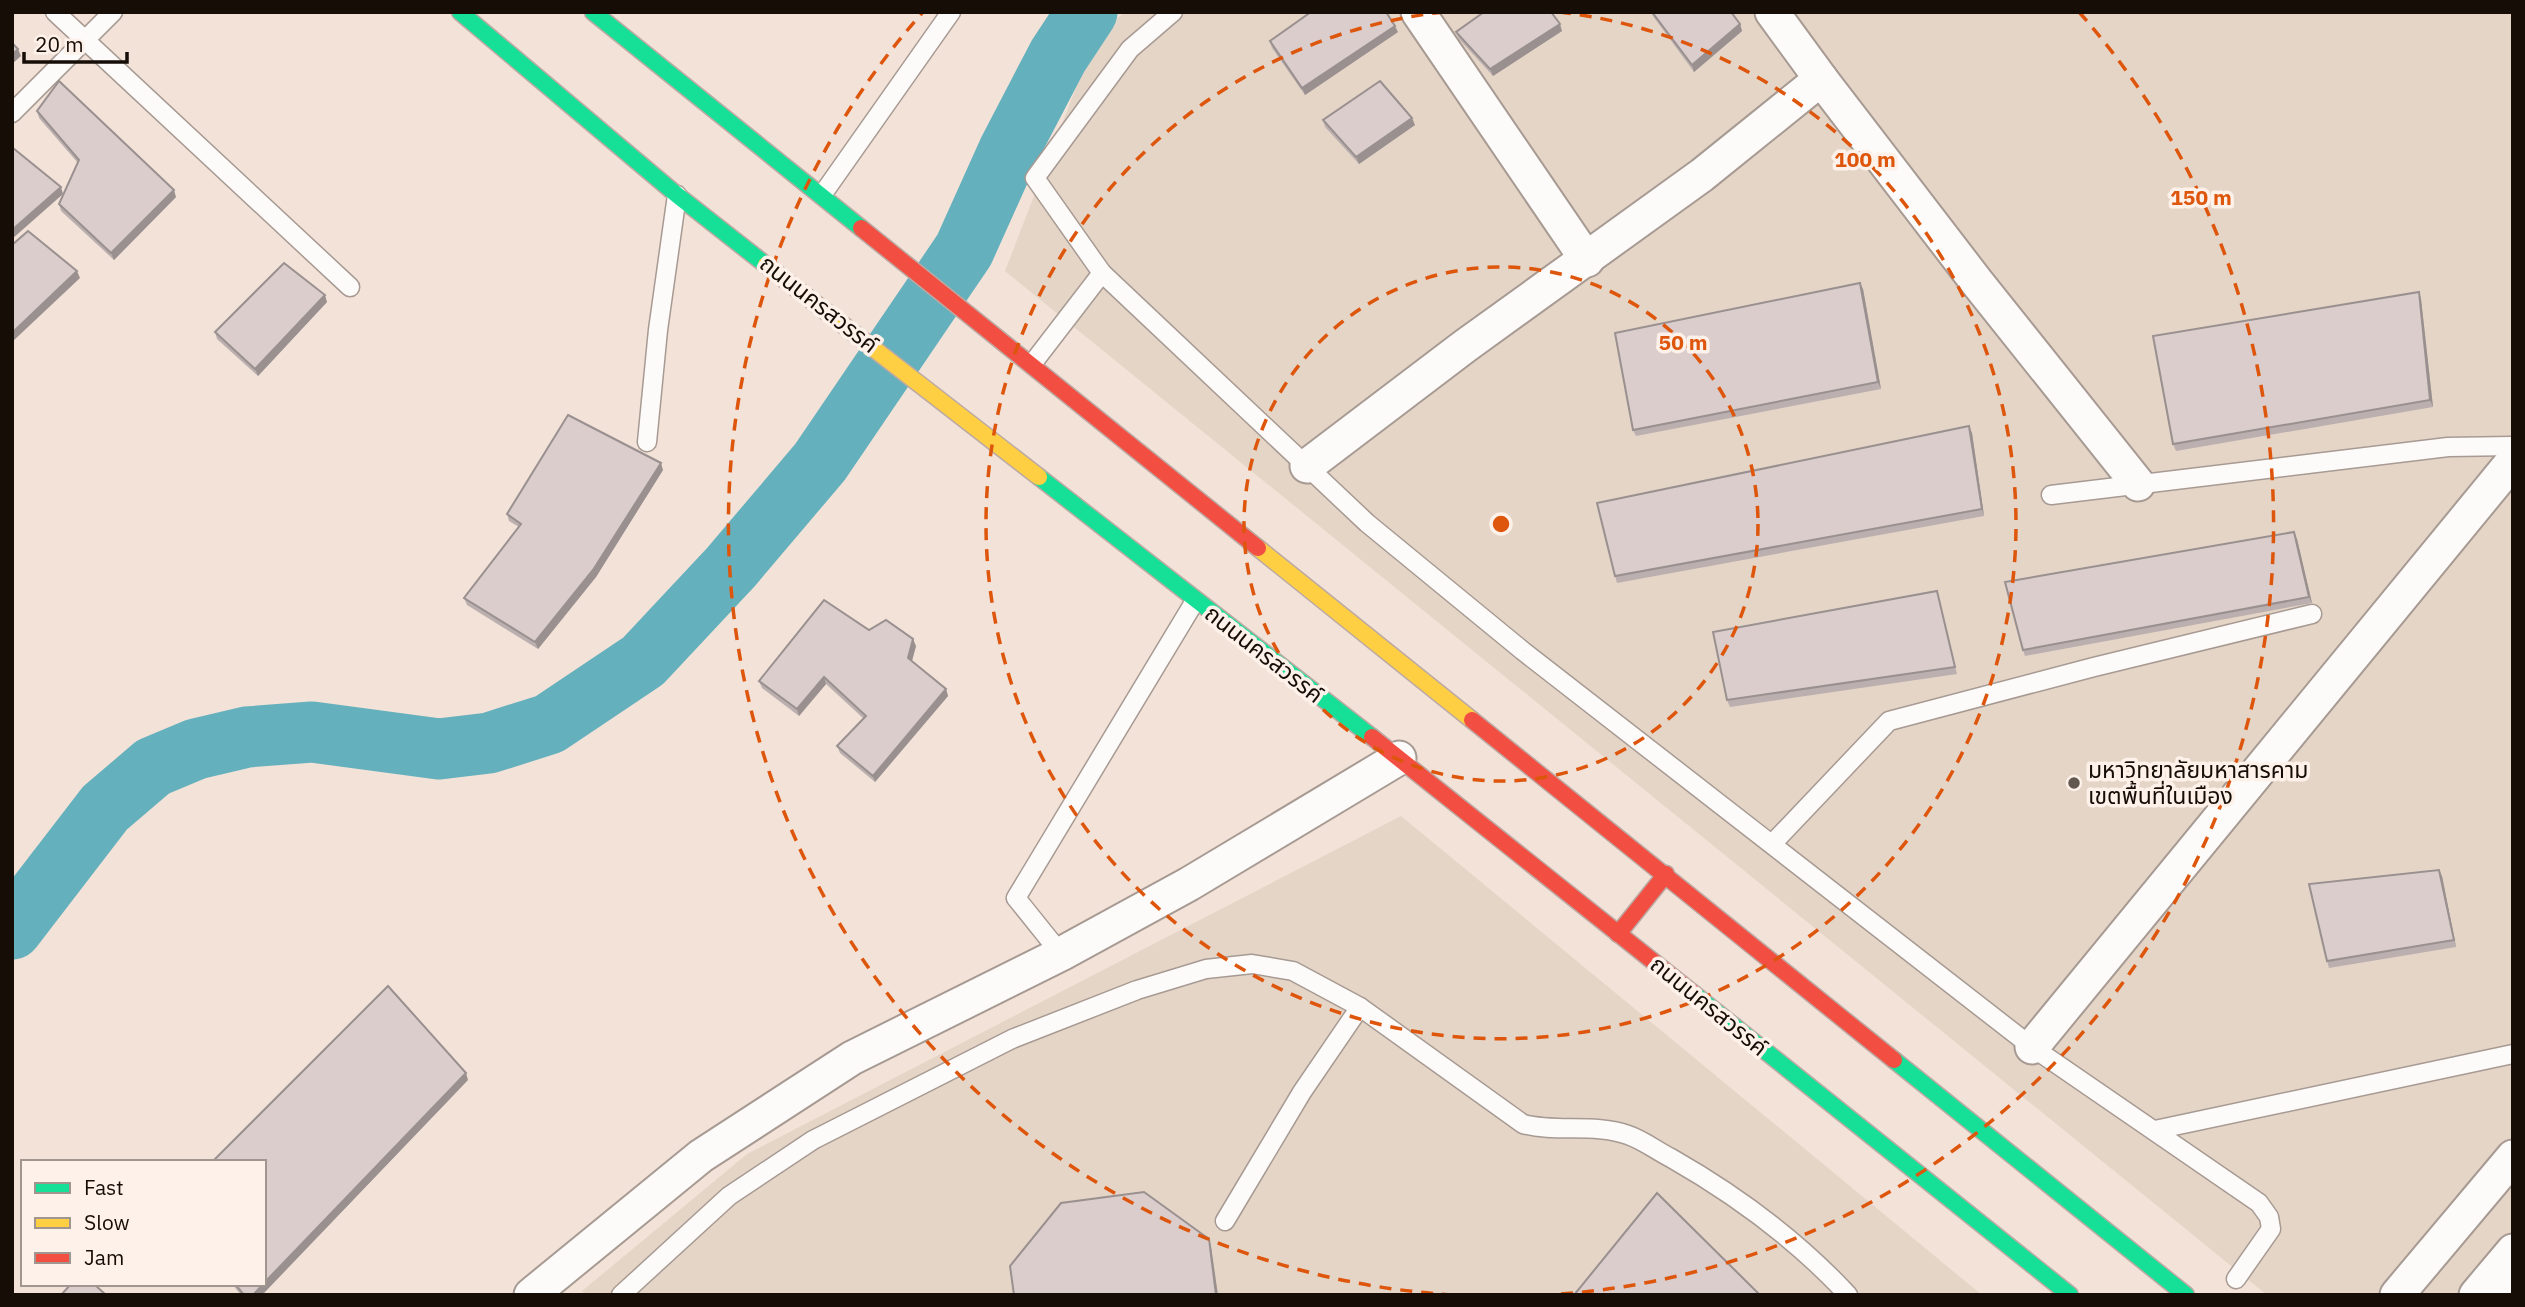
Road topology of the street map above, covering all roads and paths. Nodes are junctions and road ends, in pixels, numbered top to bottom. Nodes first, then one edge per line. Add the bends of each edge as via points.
1 (55, 12) edge
2 (113, 12) edge
3 (460, 12) edge
4 (593, 12) edge
5 (951, 12) edge
6 (1173, 12) edge
7 (1418, 12) edge
8 (1772, 12) edge
9 (85, 40) junction
10 (1821, 79) junction
11 (12, 113) edge
12 (677, 195) junction
13 (822, 195) junction
14 (1587, 260) junction
15 (1102, 274) junction
16 (350, 287) dead end
17 (1031, 364) junction
18 (647, 442) dead end
19 (2513, 446) edge
20 (2513, 461) edge
21 (1307, 466) junction
22 (2138, 484) junction
23 (2051, 495) dead end
24 (1195, 601) junction
25 (2312, 614) dead end
26 (1399, 758) junction
27 (1772, 844) junction
28 (1666, 874) junction
29 (1618, 934) junction
30 (1061, 954) junction
31 (1360, 1007) junction
32 (2032, 1047) junction
33 (2513, 1054) edge
34 (2155, 1130) junction
35 (2513, 1157) edge
36 (1225, 1220) dead end
37 (2508, 1256) edge
38 (2236, 1279) dead end
39 (541, 1292) edge
40 (621, 1295) edge
41 (1848, 1295) edge
42 (2070, 1295) edge
43 (2186, 1295) edge
44 (2398, 1295) edge
45 (2476, 1295) edge
46 (2502, 1295) edge

1 - 9 lane
2 - 9 lane
3 - 12 main road, ถนนนครสวรรค์
4 - 13 main road
5 - 13 lane
6 - 15 lane via 1129,49 1035,178
7 - 14 street
8 - 10 street
9 - 11 lane
9 - 16 lane
10 - 14 street
10 - 22 street
12 - 18 lane
12 - 24 main road, ถนนนครสวรรค์
13 - 17 main road
14 - 21 street
15 - 17 lane
15 - 21 lane
17 - 28 main road
19 - 22 lane via 2448,447
20 - 32 street
21 - 27 lane via 1367,523 1512,642
22 - 23 lane
24 - 26 main road, ถนนนครสวรรค์
24 - 30 lane via 1016,898
25 - 27 lane via 1889,721
26 - 29 main road, ถนนนครสวรรค์
26 - 30 street via 1189,884
27 - 32 lane
28 - 29 main road
28 - 43 main road
29 - 42 main road, ถนนนครสวรรค์
30 - 39 street via 852,1058 701,1156
31 - 36 lane
31 - 40 lane via 1293,971 1252,964 1206,969 1137,990 1012,1039 813,1140 729,1196
31 - 41 lane via 1523,1124 1629,1135 1719,1185 1814,1259
32 - 34 lane
33 - 34 lane
34 - 38 lane via 2259,1203 2269,1217 2272,1229
35 - 44 street
37 - 45 street
37 - 46 lane

